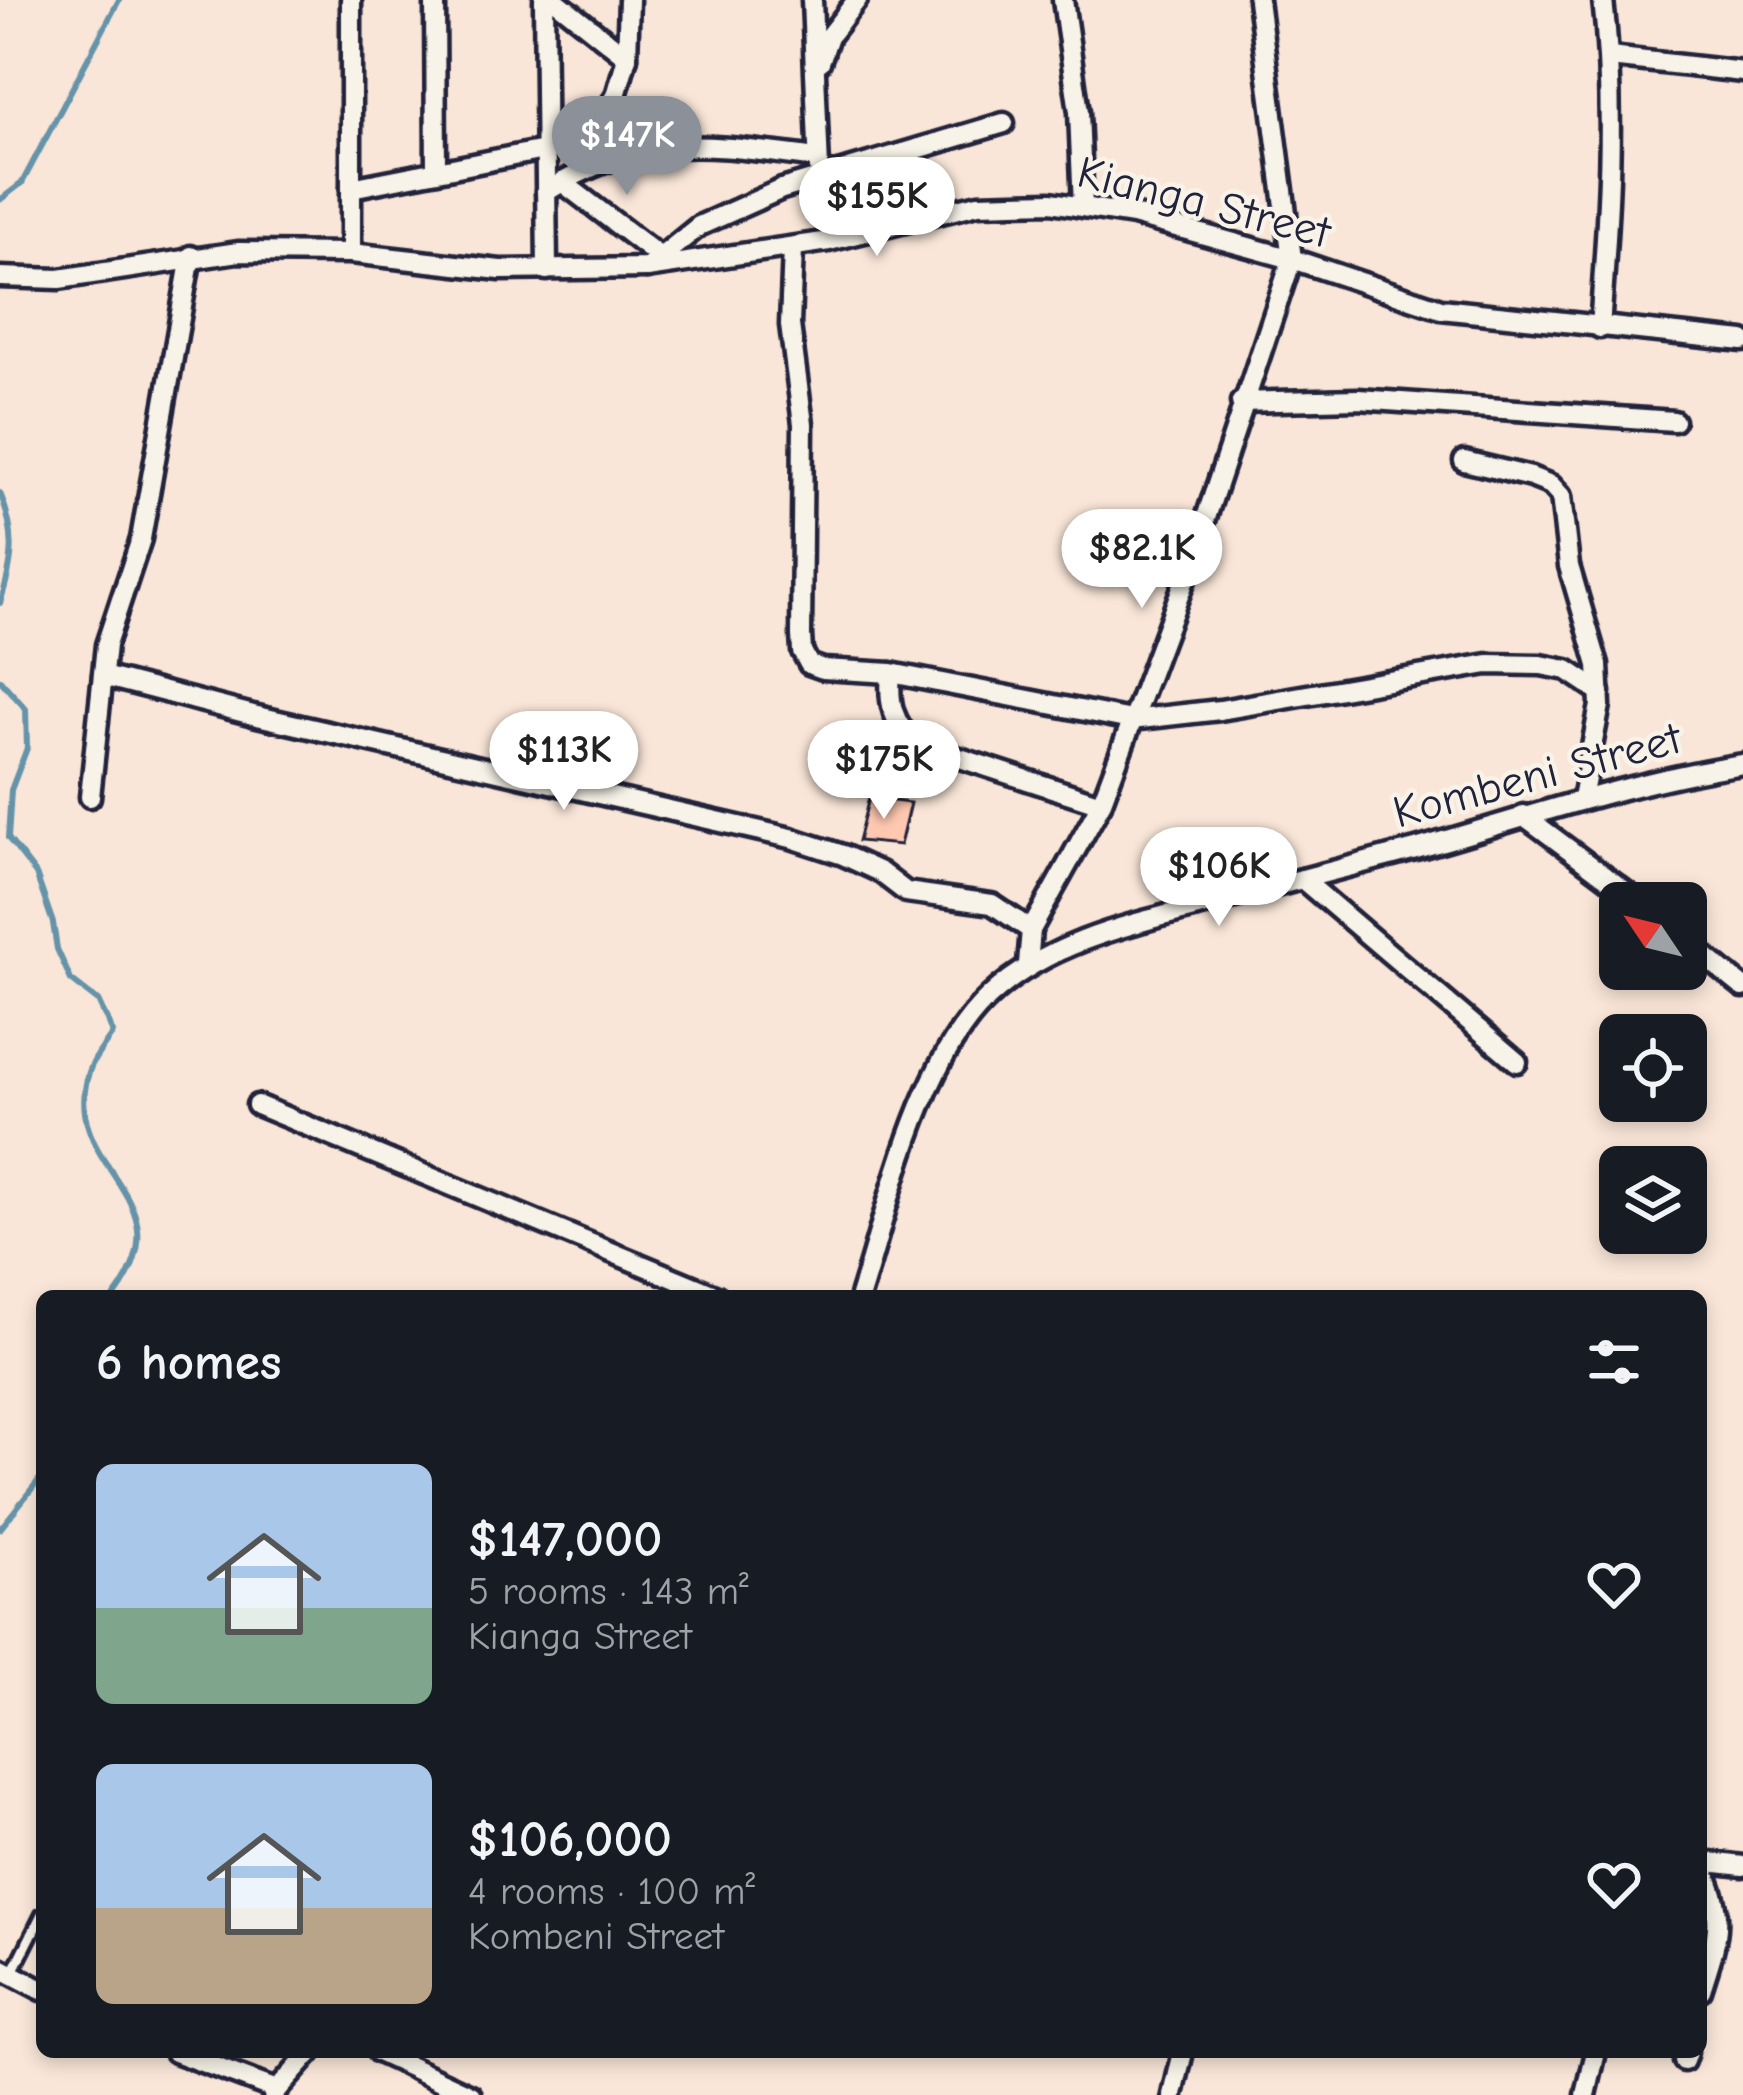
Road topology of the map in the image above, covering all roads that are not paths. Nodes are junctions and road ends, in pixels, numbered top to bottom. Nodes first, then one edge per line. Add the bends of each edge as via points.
1 (351, 0) edge
2 (436, 0) edge
3 (544, 0) edge
4 (555, 0) edge
5 (629, 0) edge
6 (812, 0) edge
7 (857, 0) edge
8 (1063, 0) edge
9 (1258, 0) edge
10 (1603, 0) edge
11 (627, 57) junction
12 (1610, 57) junction
13 (816, 72) junction
14 (1743, 72) edge
15 (1004, 123) dead end
16 (544, 150) junction
17 (819, 167) junction
18 (436, 171) junction
19 (554, 187) junction
20 (351, 188) junction
21 (1083, 207) junction
22 (793, 248) junction
23 (351, 254) junction
24 (191, 256) junction
25 (1292, 260) junction
26 (654, 263) junction
27 (548, 270) junction
28 (0, 278) edge
29 (1600, 328) junction
30 (1743, 341) edge
31 (1241, 402) junction
32 (1674, 421) dead end
33 (1464, 461) dead end
34 (891, 674) junction
35 (103, 676) junction
36 (1600, 692) junction
37 (1131, 720) junction
38 (1743, 764) edge
39 (90, 797) dead end
40 (1582, 799) junction
41 (1101, 804) junction
42 (1523, 815) junction
43 (1302, 879) junction
44 (1613, 882) edge
45 (1031, 930) junction
46 (1707, 958) edge
47 (1028, 964) junction
48 (1743, 987) edge
49 (1517, 1062) dead end
50 (257, 1106) dead end
51 (703, 1290) edge
52 (862, 1290) edge
53 (1707, 1863) edge
54 (1743, 1866) edge
55 (1707, 1879) edge
56 (36, 1924) edge
57 (6, 1971) edge
58 (1707, 1971) edge
59 (36, 1987) edge
60 (190, 2058) edge
61 (306, 2058) edge
62 (391, 2058) edge
63 (1182, 2058) edge
64 (1595, 2058) edge
65 (275, 2092) edge
66 (471, 2095) edge
67 (1173, 2095) edge
68 (1586, 2095) edge

1 - 20 street
2 - 18 street
3 - 16 street
4 - 11 street
5 - 11 street
6 - 13 street
7 - 13 street via 829,36
8 - 21 street
9 - 25 street
10 - 12 street
11 - 16 street via 603,116
12 - 14 street
12 - 29 street
13 - 17 street
15 - 17 street
16 - 18 street
16 - 19 street
17 - 19 street via 758,151 653,147 586,167
17 - 26 street via 699,226
18 - 20 street
19 - 26 street
19 - 27 street
20 - 23 street
21 - 22 street, Kianga Street via 978,204
21 - 25 street, Kianga Street
22 - 26 street, Kianga Street
22 - 34 street via 790,326 803,424 802,651 823,669
23 - 24 street, Kianga Street
23 - 27 street, Kianga Street
24 - 28 street, Kianga Street via 59,279
24 - 35 street via 141,539
25 - 29 street, Kianga Street via 1441,309
25 - 31 street
26 - 27 street, Kianga Street
29 - 30 street, Kianga Street
31 - 32 street via 1358,399
31 - 37 street
33 - 36 street via 1531,477 1562,496 1569,566
34 - 37 street
34 - 41 street via 891,710 914,743
35 - 39 street
35 - 45 street via 790,838 862,863 906,892 992,904
36 - 37 street via 1567,670 1488,664
36 - 40 street
37 - 41 street
38 - 40 street, Kombeni Street
40 - 42 street, Kombeni Street
41 - 45 street
42 - 43 street, Kombeni Street
42 - 44 street
43 - 47 street, Kombeni Street via 1113,930
43 - 49 street
45 - 47 street
46 - 48 street
47 - 52 street, Kombeni Street via 987,998 941,1062
50 - 51 street
53 - 54 street
55 - 58 street via 1720,1915
56 - 57 lane
57 - 59 street
60 - 65 street
61 - 65 street
62 - 66 street
63 - 67 street
64 - 68 street

